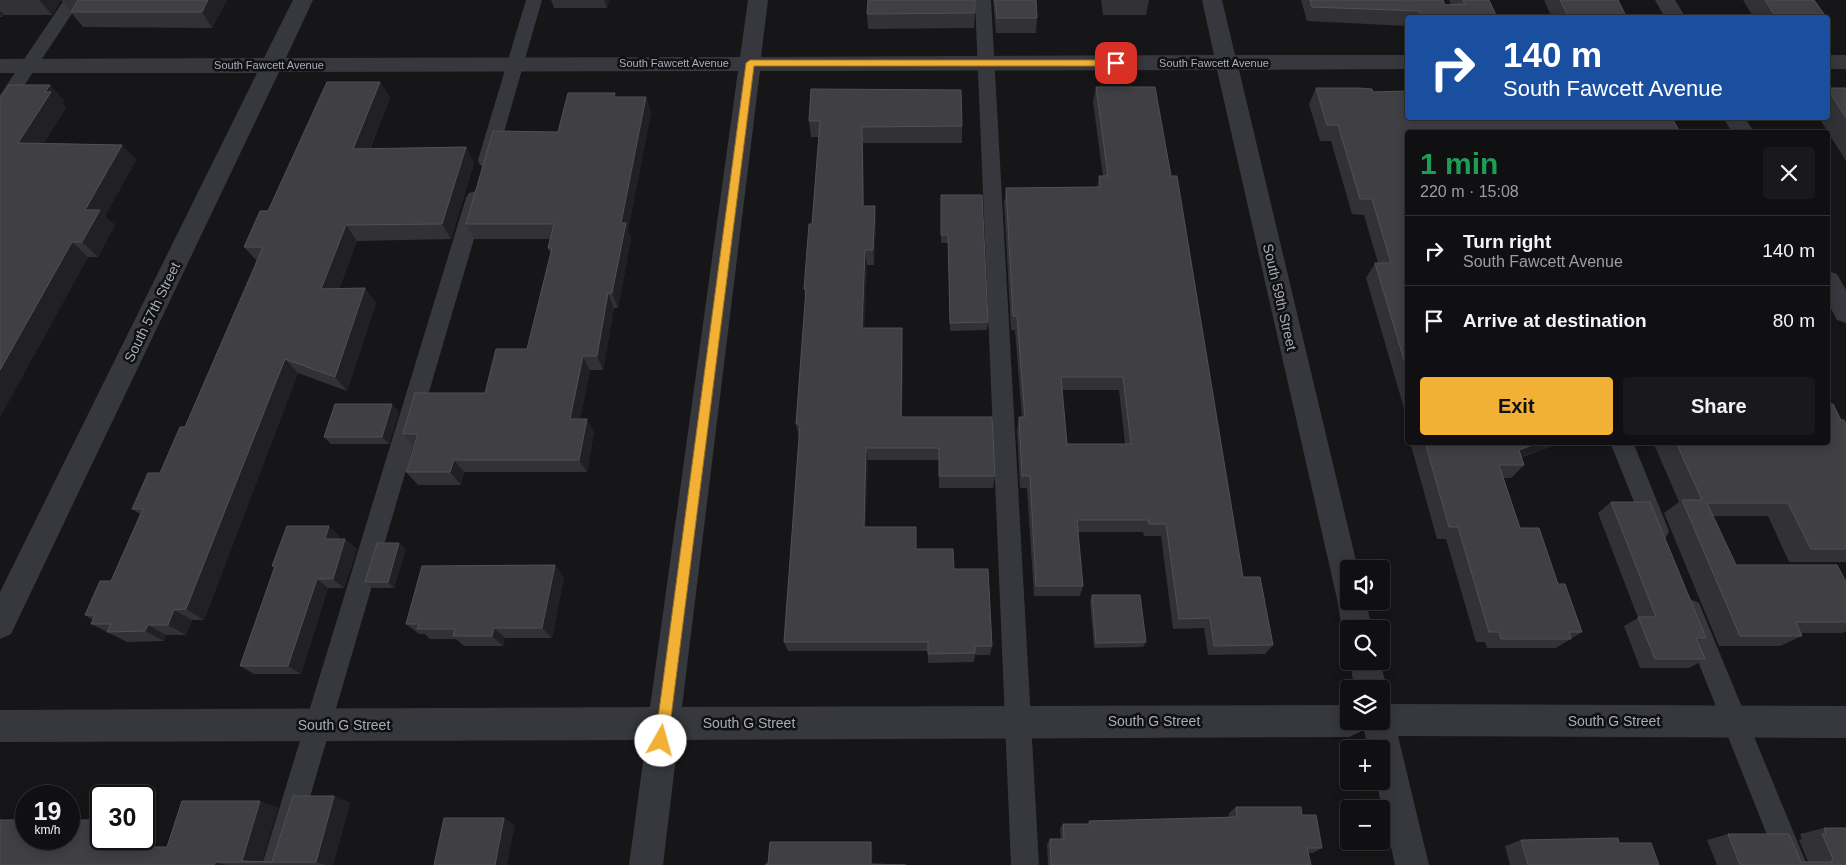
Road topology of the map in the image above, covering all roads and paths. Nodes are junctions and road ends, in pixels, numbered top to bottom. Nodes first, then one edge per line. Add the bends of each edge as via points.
1 (73, 0) edge
2 (303, 0) edge
3 (534, 0) edge
4 (758, 0) edge
5 (983, 0) edge
6 (1212, 0) edge
7 (1665, 0) edge
8 (1674, 15) edge
9 (1405, 62) edge
10 (1830, 62) edge
11 (1846, 62) edge
12 (750, 63) junction
13 (986, 63) junction
14 (1227, 63) junction
15 (516, 64) junction
16 (272, 65) junction
17 (0, 66) edge
18 (29, 66) junction
19 (0, 109) edge
20 (1830, 285) edge
21 (1846, 313) edge
22 (1622, 445) edge
23 (1665, 550) edge
24 (1341, 560) edge
25 (1680, 586) edge
26 (0, 624) edge
27 (1340, 720) edge
28 (1390, 721) edge
29 (1018, 722) junction
30 (1734, 722) junction
31 (1846, 722) edge
32 (664, 724) junction
33 (318, 725) junction
34 (0, 726) edge
35 (1382, 730) edge
36 (276, 865) edge
37 (646, 865) edge
38 (1025, 865) edge
39 (1412, 865) edge
40 (1793, 865) edge

1 - 18 lane
2 - 16 street, South 57th Street
3 - 15 lane
4 - 12 street
5 - 13 lane
6 - 14 street, South 59th Street
7 - 8 street
9 - 14 street, South Fawcett Avenue
10 - 11 street
12 - 13 street, South Fawcett Avenue
12 - 15 street, South Fawcett Avenue
12 - 32 street
13 - 14 street, South Fawcett Avenue
13 - 29 lane
14 - 24 street, South 59th Street
15 - 16 street, South Fawcett Avenue
15 - 33 lane
16 - 18 street, South Fawcett Avenue
16 - 26 street, South 57th Street
17 - 18 street, South Fawcett Avenue
18 - 19 lane
20 - 21 street
22 - 23 lane
25 - 30 lane
27 - 29 street, South G Street
28 - 30 street, South G Street
29 - 32 street, South G Street
29 - 38 lane
30 - 31 street, South G Street
30 - 40 lane
32 - 33 street, South G Street
32 - 37 street
33 - 34 street, South G Street
33 - 36 lane
35 - 39 street

